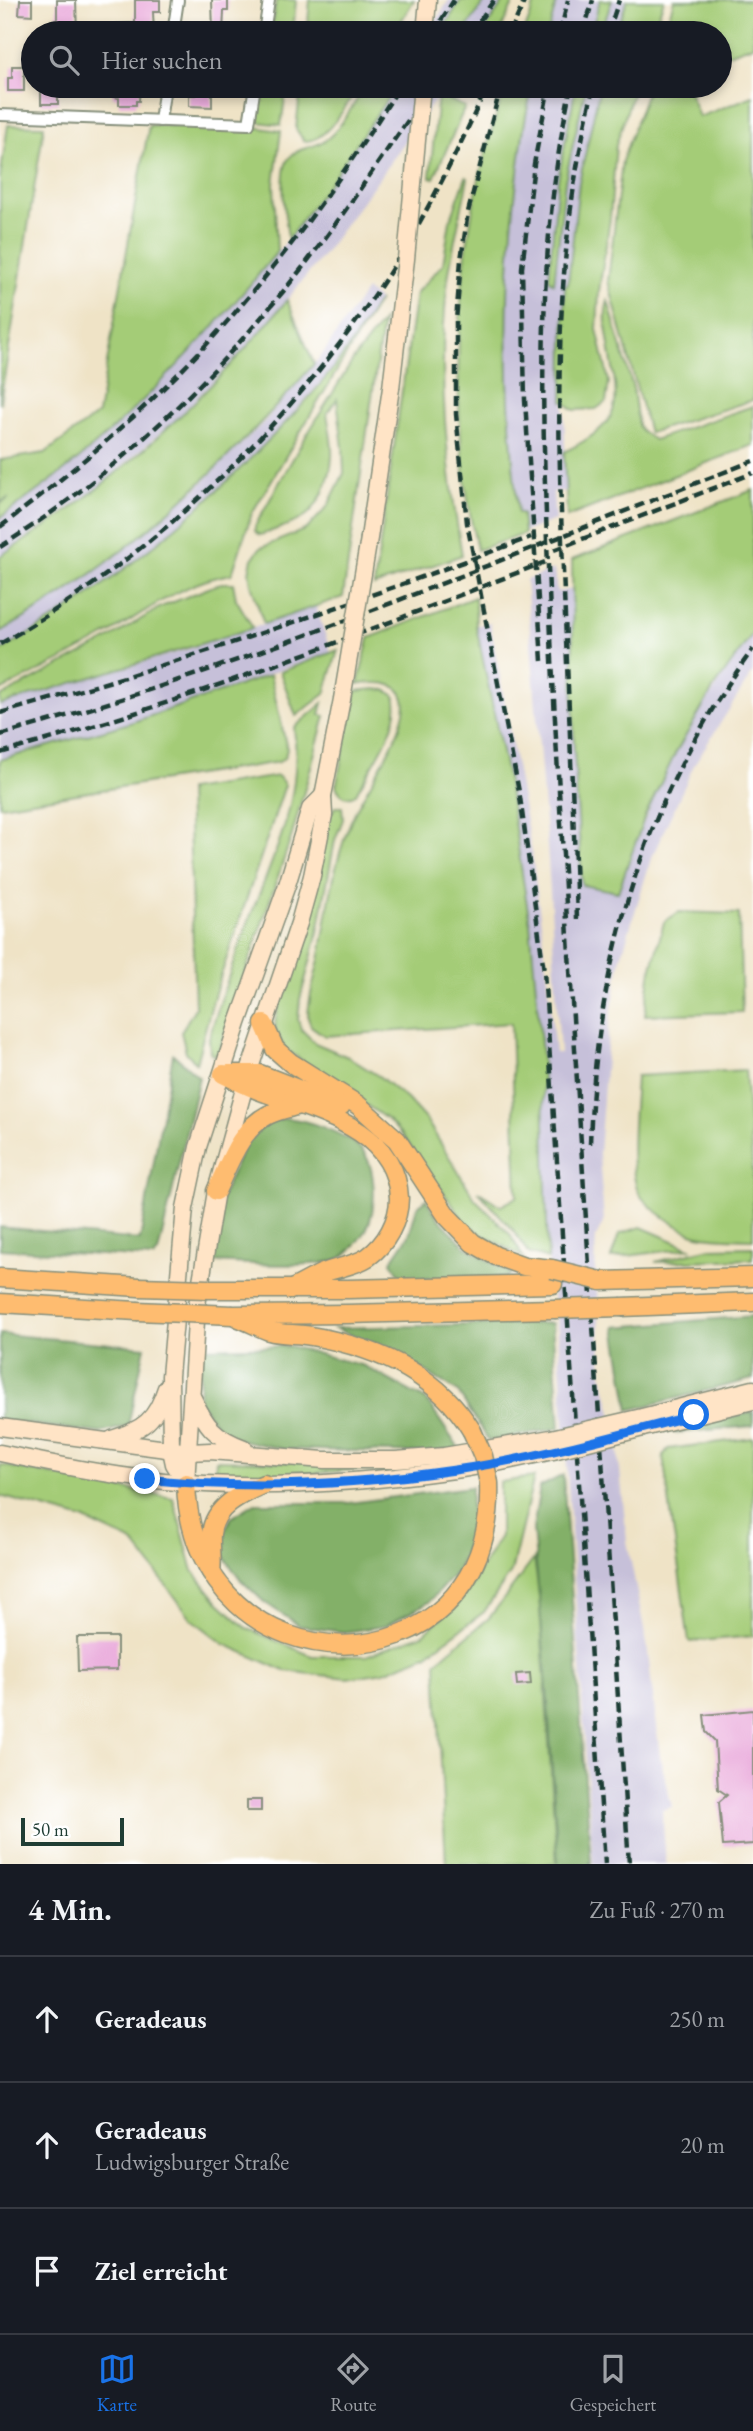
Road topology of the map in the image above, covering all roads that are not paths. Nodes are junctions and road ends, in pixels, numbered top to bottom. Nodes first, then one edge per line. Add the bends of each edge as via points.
1 (178, 0) edge
2 (269, 0) edge
3 (428, 0) edge
4 (175, 21) edge
5 (266, 21) edge
6 (426, 21) edge
7 (163, 98) edge
8 (253, 98) edge
9 (421, 98) edge
10 (0, 115) edge
11 (160, 121) junction
12 (323, 796) junction
13 (264, 1024) junction
14 (223, 1074) junction
15 (247, 1079) junction
16 (300, 1105) junction
17 (379, 1123) junction
18 (216, 1191) junction
19 (553, 1276) junction
20 (753, 1277) edge
21 (0, 1278) edge
22 (290, 1290) junction
23 (753, 1302) edge
24 (0, 1303) edge
25 (233, 1315) junction
26 (170, 1376) junction
27 (753, 1389) edge
28 (192, 1397) junction
29 (753, 1401) edge
30 (643, 1422) junction
31 (0, 1427) edge
32 (104, 1441) junction
33 (552, 1445) junction
34 (171, 1450) junction
35 (189, 1452) junction
36 (0, 1453) edge
37 (258, 1456) junction
38 (186, 1483) junction
39 (264, 1484) junction
40 (211, 1572) junction

1 - 4 street
2 - 5 street
3 - 6 main road
7 - 11 street
8 - 11 street via 249,124
9 - 12 main road, bridge via 391,388
10 - 11 street
12 - 13 main road via 324,815 312,876
12 - 14 main road via 310,809
13 - 15 main road
13 - 17 highway via 275,1049 290,1063
14 - 15 highway
14 - 26 main road via 198,1147 185,1208
15 - 16 highway
15 - 17 highway via 271,1077
15 - 18 main road
16 - 18 highway via 268,1115 251,1127
16 - 22 highway via 341,1121 375,1143 394,1173 399,1205 389,1235 366,1258
17 - 19 highway via 397,1140 447,1216 473,1243
18 - 28 main road via 197,1305
19 - 20 highway, bridge via 601,1281
19 - 22 highway
21 - 22 highway, bridge
23 - 25 highway, bridge
24 - 25 highway, bridge
25 - 40 highway, bridge via 271,1332 341,1342 426,1379 446,1396 472,1431 489,1483 490,1512 476,1564 461,1588 423,1621 376,1642 321,1644 285,1634 237,1604
26 - 32 main road via 150,1420 130,1434
26 - 34 main road
27 - 30 main road
28 - 35 main road
28 - 37 main road via 213,1432
29 - 30 main road
30 - 33 main road, bridge
31 - 32 main road
32 - 34 main road
33 - 37 main road via 396,1460
33 - 39 main road via 455,1470
34 - 35 main road
34 - 38 main road
35 - 37 main road
35 - 38 main road
36 - 38 main road
38 - 39 main road
38 - 40 highway via 192,1531
39 - 40 highway via 234,1498 219,1514 211,1534

